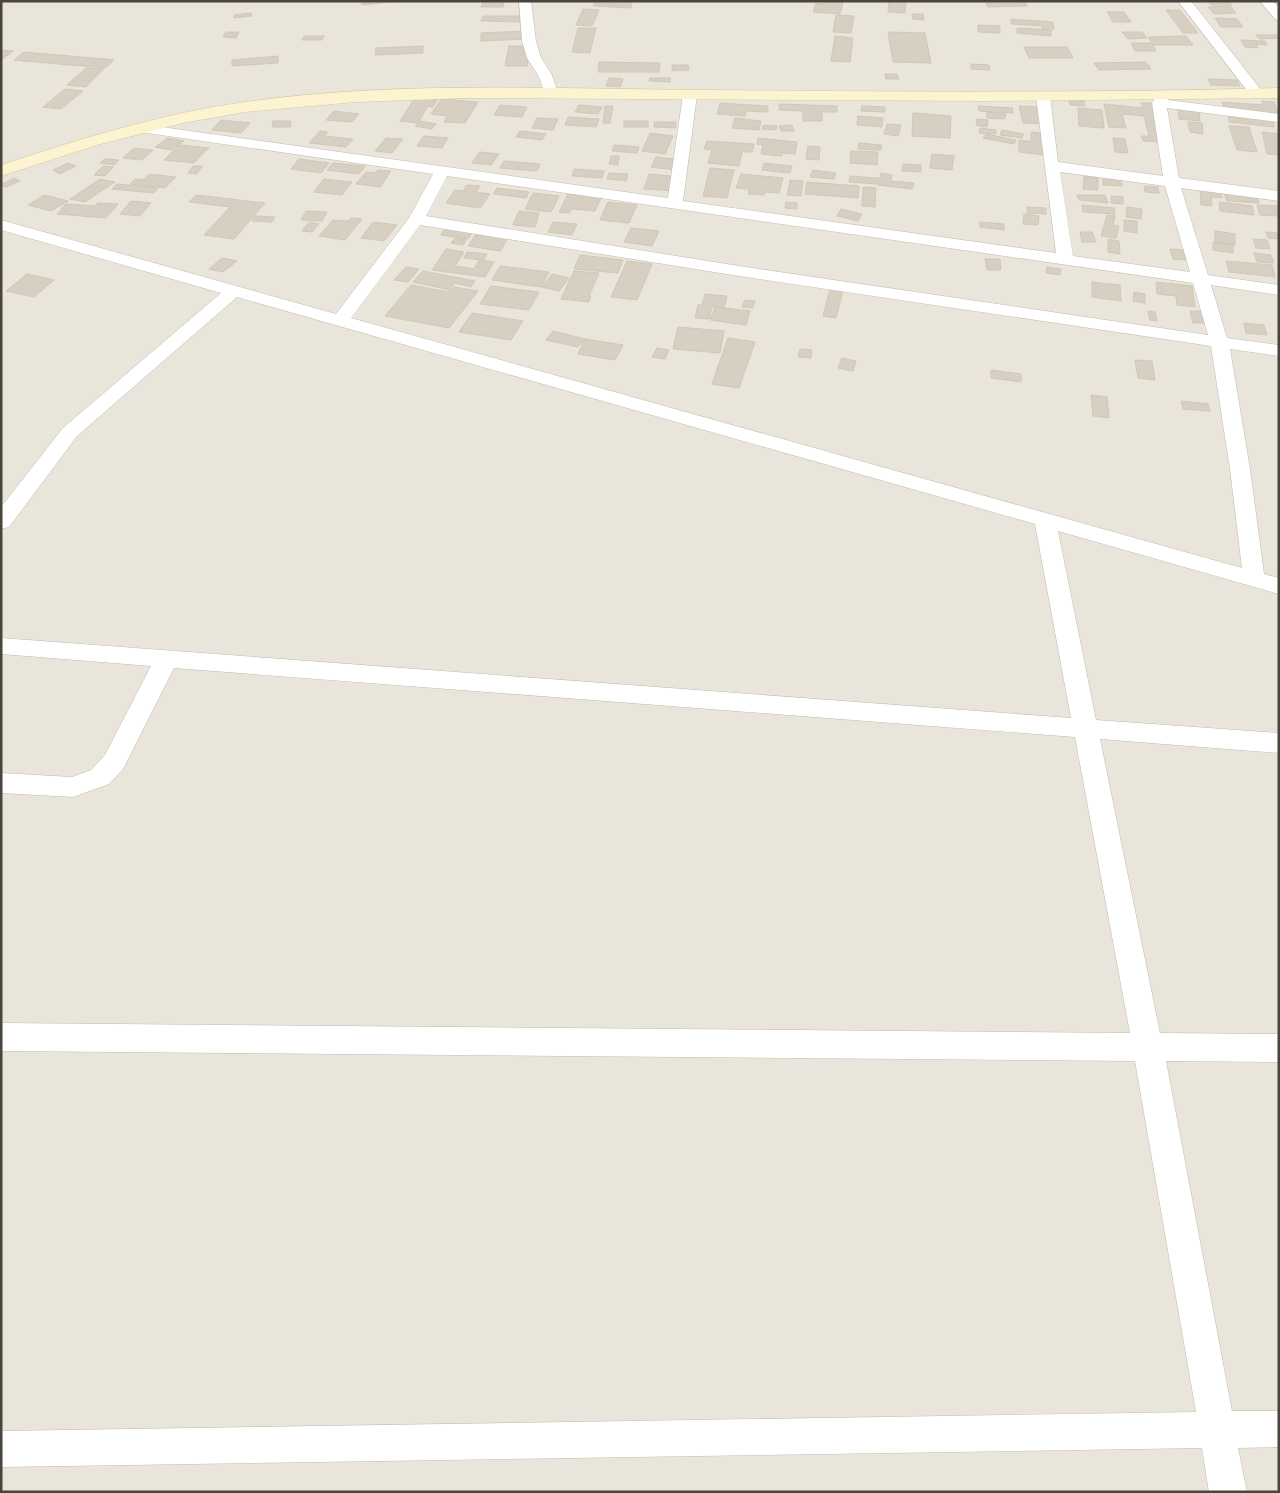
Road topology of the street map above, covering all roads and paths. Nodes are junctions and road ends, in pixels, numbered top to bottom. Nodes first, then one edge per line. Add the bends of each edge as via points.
1 (525, 1) edge
2 (1184, 1) edge
3 (1266, 1) edge
4 (1279, 16) edge
5 (550, 93) junction
6 (1279, 93) edge
7 (1257, 94) junction
8 (690, 95) junction
9 (1043, 96) junction
10 (1161, 99) junction
11 (1279, 118) edge
12 (140, 128) junction
13 (1051, 166) junction
14 (1, 171) edge
15 (442, 171) junction
16 (1172, 182) junction
17 (1279, 196) edge
18 (675, 204) junction
19 (416, 219) junction
20 (1, 226) edge
21 (1065, 260) junction
22 (1200, 279) junction
23 (235, 290) junction
24 (1279, 290) edge
25 (340, 320) junction
26 (1218, 342) junction
27 (1279, 351) edge
28 (1044, 520) junction
29 (1, 522) edge
30 (1254, 579) junction
31 (1279, 586) edge
32 (1, 646) edge
33 (166, 660) junction
34 (1086, 729) junction
35 (1279, 743) edge
36 (1, 783) edge
37 (1, 1037) edge
38 (1148, 1047) junction
39 (1279, 1048) edge
40 (1217, 1430) junction
41 (1279, 1430) edge
42 (1, 1449) edge
43 (1228, 1492) edge

1 - 5 street via 529,41
2 - 7 street
3 - 4 street
5 - 8 main road
5 - 12 main road via 366,96 244,107
6 - 7 main road
7 - 10 main road
8 - 9 main road
8 - 18 street
9 - 10 main road
9 - 13 street
10 - 11 street
10 - 16 street
12 - 14 main road
12 - 15 street
13 - 16 street
13 - 21 street
15 - 18 street
15 - 19 street
16 - 17 street
16 - 22 street
18 - 21 street
19 - 25 street
19 - 26 street via 635,256
20 - 23 street
21 - 22 street
22 - 24 street
22 - 26 street
23 - 25 street
23 - 29 street via 70,432
25 - 28 street
26 - 27 street
26 - 30 street via 1240,469
28 - 30 street
28 - 34 street
30 - 31 street
32 - 33 street
33 - 34 street
33 - 36 street via 114,762 100,778 73,787
34 - 35 street
34 - 38 street
37 - 38 street
38 - 39 street
38 - 40 street
40 - 41 street
40 - 42 street
40 - 43 street

